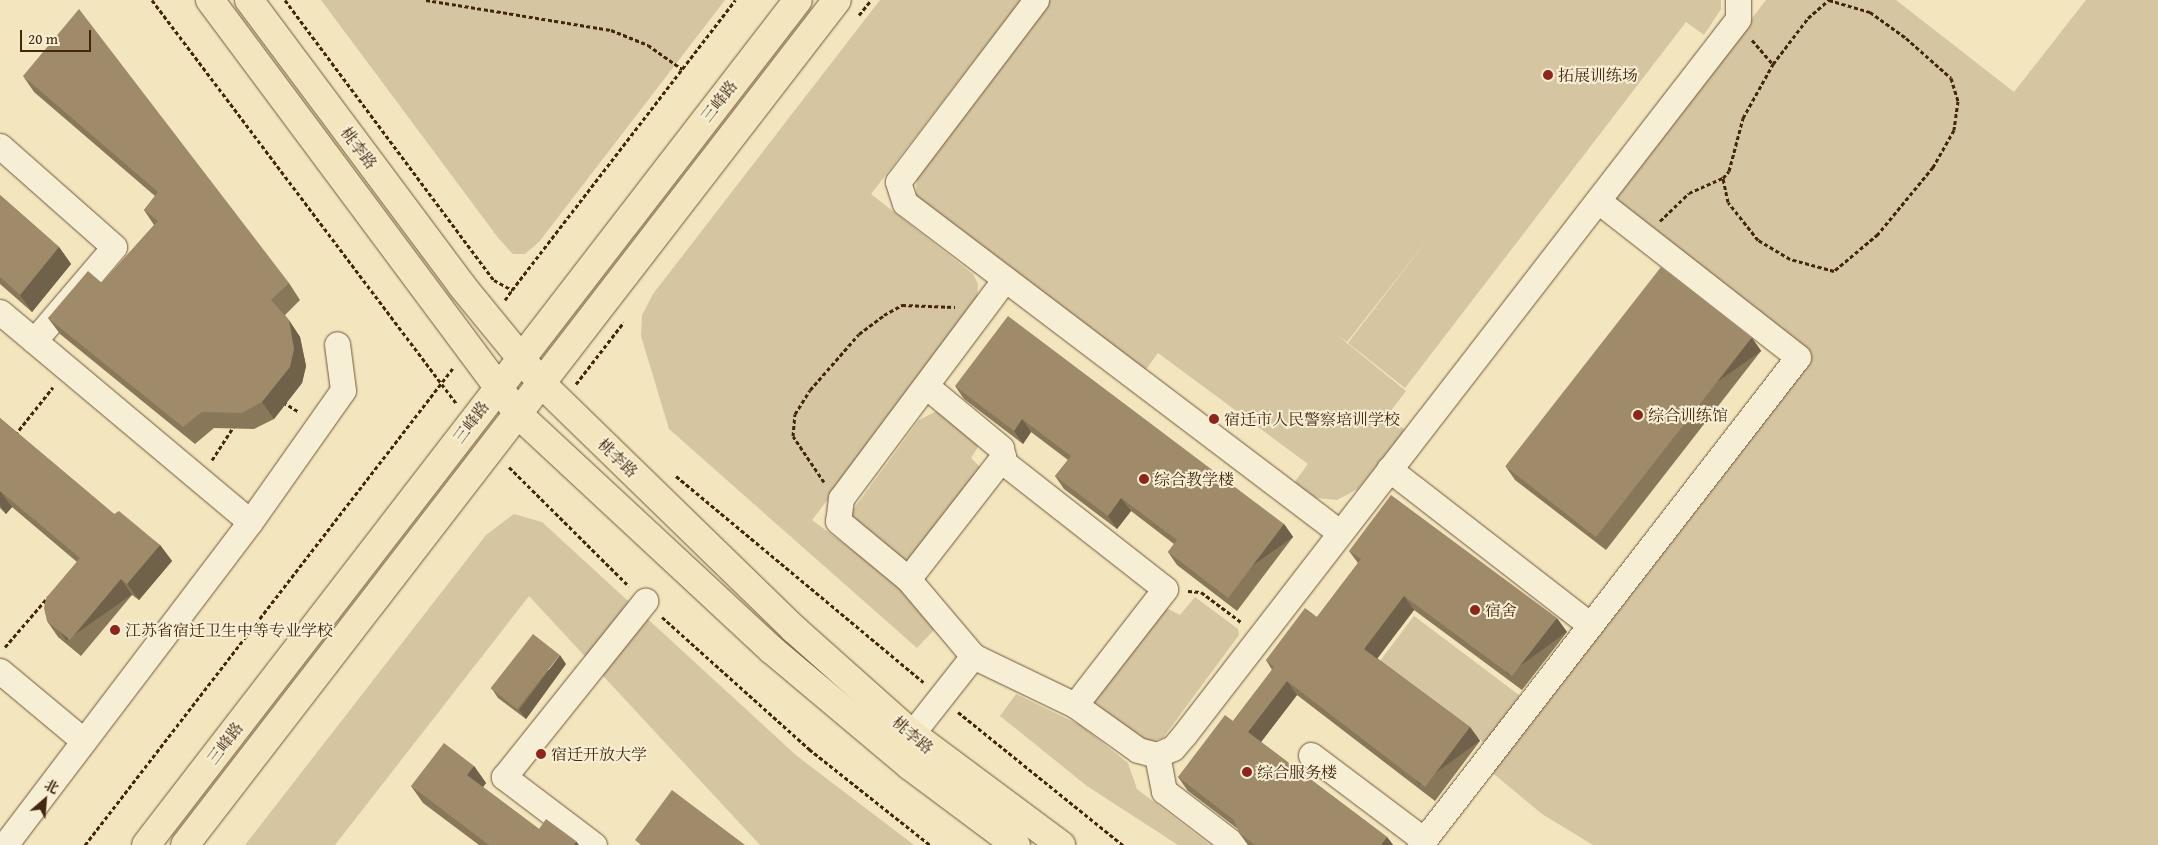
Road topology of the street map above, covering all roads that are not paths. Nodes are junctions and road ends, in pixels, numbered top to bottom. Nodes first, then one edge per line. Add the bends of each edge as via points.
1 (210, 0) edge
2 (249, 0) edge
3 (798, 0) edge
4 (837, 0) edge
5 (1036, 0) edge
6 (1738, 10) edge
7 (0, 146) edge
8 (1598, 201) junction
9 (1004, 278) junction
10 (0, 312) edge
11 (34, 341) junction
12 (337, 344) dead end
13 (520, 357) junction
14 (543, 385) junction
15 (498, 386) junction
16 (926, 386) junction
17 (520, 415) junction
18 (1002, 461) junction
19 (1389, 469) junction
20 (250, 522) junction
21 (1339, 532) junction
22 (908, 579) junction
23 (644, 601) dead end
24 (1590, 626) junction
25 (973, 656) junction
26 (0, 671) edge
27 (1074, 705) junction
28 (84, 741) junction
29 (904, 744) junction
30 (1156, 755) junction
31 (1311, 755) dead end
32 (1422, 843) edge
33 (5, 845) edge
34 (146, 845) edge
35 (185, 845) edge
36 (594, 845) edge
37 (1016, 845) edge
38 (1061, 845) edge
39 (1235, 845) edge

1 - 15 main road, 桃李路
2 - 13 main road, 桃李路
3 - 13 main road, 三峰路
4 - 14 main road, 三峰路
5 - 9 lane via 898,182 905,202
6 - 8 lane
7 - 11 lane via 114,247
8 - 19 lane
8 - 24 lane via 1798,357
9 - 16 lane
9 - 21 lane
10 - 11 lane
11 - 20 lane
12 - 20 lane via 343,390
13 - 14 main road, 桃李路
13 - 15 main road, 三峰路
14 - 17 main road, 三峰路
14 - 29 main road, 桃李路 via 794,629
15 - 17 main road, 桃李路
15 - 34 main road, 三峰路
16 - 18 lane via 1001,448
16 - 22 lane via 841,498 838,521
17 - 29 main road, 桃李路 via 772,650
17 - 35 main road, 三峰路
18 - 22 lane
18 - 27 lane via 1165,589
19 - 21 lane
19 - 24 lane
20 - 28 lane
21 - 30 lane via 1184,735 1172,748
22 - 25 lane
23 - 36 lane via 504,777
24 - 32 lane
25 - 27 lane
25 - 29 lane
26 - 28 lane
27 - 30 lane via 1138,750
28 - 33 lane
29 - 37 main road, 桃李路
29 - 38 main road, 桃李路
30 - 39 lane via 1164,791
31 - 32 lane

